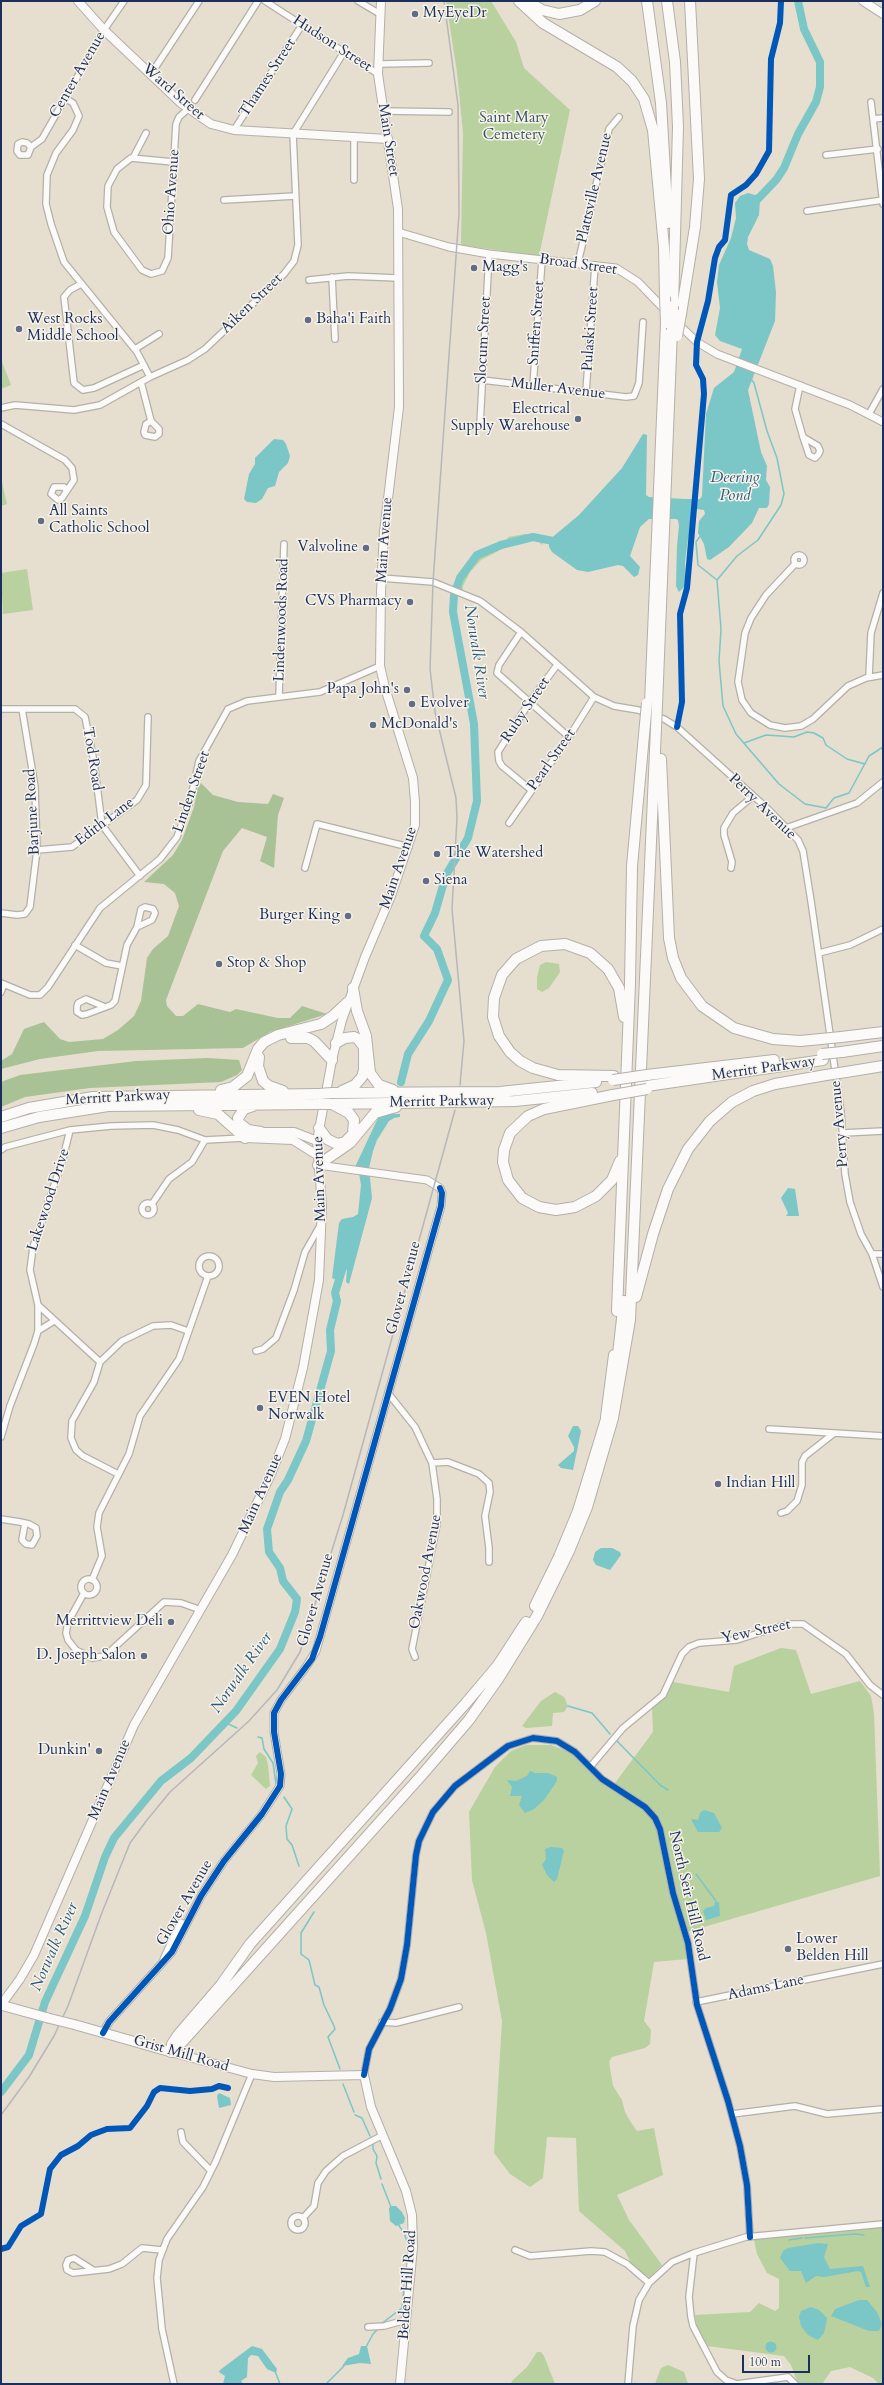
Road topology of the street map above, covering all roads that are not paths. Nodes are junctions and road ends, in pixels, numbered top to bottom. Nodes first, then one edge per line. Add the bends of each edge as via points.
1 (78, 1) edge
2 (124, 1) edge
3 (199, 1) edge
4 (258, 1) edge
5 (265, 1) edge
6 (358, 1) edge
7 (381, 1) edge
8 (519, 1) edge
9 (527, 1) edge
10 (595, 1) edge
11 (647, 1) edge
12 (667, 1) edge
13 (690, 1) edge
14 (863, 1) edge
15 (380, 14) junction
16 (883, 14) edge
17 (302, 25) junction
18 (104, 30) junction
19 (344, 52) junction
20 (429, 63) dead end
21 (379, 64) junction
22 (152, 74) junction
23 (378, 74) junction
24 (65, 98) junction
25 (195, 100) dead end
26 (871, 102) dead end
27 (188, 109) junction
28 (383, 111) junction
29 (449, 112) dead end
30 (618, 117) dead end
31 (883, 118) edge
32 (874, 119) junction
33 (234, 130) junction
34 (146, 133) dead end
35 (293, 134) junction
36 (354, 137) junction
37 (388, 139) junction
38 (31, 147) dead end
39 (878, 149) junction
40 (826, 155) dead end
41 (133, 158) junction
42 (173, 162) junction
43 (354, 180) dead end
44 (295, 196) junction
45 (224, 200) dead end
46 (883, 200) edge
47 (883, 204) edge
48 (807, 211) dead end
49 (398, 232) junction
50 (490, 254) junction
51 (542, 260) junction
52 (578, 263) junction
53 (595, 265) junction
54 (332, 277) junction
55 (398, 278) junction
56 (309, 280) dead end
57 (81, 284) junction
58 (668, 301) junction
59 (643, 322) dead end
60 (672, 330) junction
61 (159, 334) dead end
62 (335, 339) dead end
63 (135, 349) junction
64 (144, 365) junction
65 (150, 377) junction
66 (482, 380) junction
67 (141, 382) junction
68 (800, 385) junction
69 (533, 386) junction
70 (883, 389) edge
71 (586, 392) junction
72 (1, 408) edge
73 (869, 414) junction
74 (151, 421) dead end
75 (883, 422) edge
76 (1, 424) edge
77 (480, 425) dead end
78 (803, 437) dead end
79 (66, 490) dead end
80 (662, 492) junction
81 (661, 528) junction
82 (284, 544) dead end
83 (795, 564) dead end
84 (381, 578) junction
85 (883, 593) edge
86 (521, 632) junction
87 (558, 665) junction
88 (380, 666) junction
89 (883, 675) edge
90 (869, 677) junction
91 (280, 696) junction
92 (594, 697) junction
93 (529, 703) junction
94 (654, 705) junction
95 (1, 708) edge
96 (22, 709) junction
97 (148, 717) dead end
98 (652, 727) junction
99 (569, 737) junction
100 (883, 782) edge
101 (531, 790) junction
102 (752, 797) junction
103 (508, 823) dead end
104 (102, 825) junction
105 (786, 828) junction
106 (409, 847) junction
107 (37, 850) junction
108 (305, 868) dead end
109 (731, 868) dead end
110 (140, 876) junction
111 (1, 913) edge
112 (137, 927) dead end
113 (883, 929) edge
114 (75, 945) junction
115 (819, 953) junction
116 (122, 966) junction
117 (2, 984) edge
118 (353, 988) junction
119 (1, 992) edge
120 (348, 1002) junction
121 (105, 1007) dead end
122 (883, 1032) edge
123 (336, 1043) junction
124 (883, 1046) edge
125 (883, 1053) edge
126 (843, 1055) junction
127 (823, 1057) junction
128 (332, 1060) junction
129 (883, 1066) edge
130 (613, 1078) junction
131 (626, 1083) junction
132 (299, 1093) junction
133 (417, 1093) junction
134 (613, 1093) junction
135 (196, 1095) junction
136 (331, 1099) junction
137 (433, 1102) junction
138 (148, 1104) junction
139 (260, 1104) junction
140 (1, 1117) edge
141 (624, 1119) junction
142 (230, 1125) junction
143 (1, 1128) edge
144 (319, 1128) junction
145 (70, 1130) junction
146 (883, 1131) edge
147 (261, 1132) junction
148 (843, 1133) junction
149 (245, 1138) junction
150 (231, 1139) junction
151 (205, 1140) junction
152 (318, 1141) junction
153 (1, 1150) edge
154 (317, 1155) junction
155 (318, 1165) junction
156 (152, 1204) dead end
157 (321, 1223) junction
158 (872, 1254) junction
159 (883, 1254) edge
160 (208, 1276) dead end
161 (883, 1287) edge
162 (38, 1305) junction
163 (54, 1321) junction
164 (38, 1331) junction
165 (188, 1331) junction
166 (256, 1351) dead end
167 (100, 1362) junction
168 (623, 1370) junction
169 (388, 1393) junction
170 (606, 1417) junction
171 (770, 1428) dead end
172 (833, 1434) junction
173 (883, 1436) edge
174 (1, 1437) edge
175 (432, 1463) junction
176 (118, 1474) junction
177 (781, 1513) dead end
178 (1, 1519) edge
179 (25, 1523) dead end
180 (489, 1562) dead end
181 (93, 1581) junction
182 (84, 1593) junction
183 (200, 1610) junction
184 (415, 1657) dead end
185 (883, 1696) edge
186 (590, 1767) junction
187 (883, 1964) edge
188 (696, 2002) junction
189 (1, 2005) edge
190 (459, 2007) dead end
191 (382, 2022) junction
192 (103, 2033) junction
193 (171, 2052) junction
194 (252, 2074) junction
195 (364, 2075) junction
196 (883, 2109) edge
197 (732, 2114) junction
198 (181, 2132) dead end
199 (382, 2135) junction
200 (211, 2171) junction
201 (302, 2218) dead end
202 (883, 2224) edge
203 (750, 2237) junction
204 (162, 2250) junction
205 (515, 2250) dead end
206 (694, 2253) junction
207 (93, 2270) dead end
208 (649, 2283) junction
209 (406, 2320) junction
210 (368, 2327) dead end
211 (174, 2384) edge
212 (400, 2384) edge
213 (628, 2384) edge
214 (795, 2384) edge

1 - 18 main road, Ward Street
2 - 18 street, Center Avenue
3 - 22 street
4 - 25 street
5 - 17 street, Hudson Street
6 - 15 street
7 - 15 main road, Main Street
8 - 58 highway via 543,23 617,67 632,81 644,99 653,130
9 - 10 highway via 542,10 559,14 580,10
11 - 58 highway via 664,140
12 - 58 highway via 676,73 678,133
13 - 60 highway, bridge via 699,179 696,220 681,314
14 - 16 main road
15 - 21 main road, Main Street
17 - 19 street, Hudson Street
17 - 33 street, Thames Street
18 - 22 main road, Ward Street
18 - 24 street, Center Avenue
19 - 23 street, Hudson Street
19 - 35 street
20 - 21 street
21 - 23 main road, Main Street
22 - 27 main road, Ward Street
23 - 28 main road, Main Street
24 - 38 street, Center Avenue via 42,139
24 - 57 street via 73,103 78,112 78,121 50,163 45,189 46,204 64,262
26 - 32 street
27 - 33 main road, Ward Street via 211,124
27 - 42 street, Ohio Avenue via 177,122
28 - 29 street
28 - 37 main road, Main Street
30 - 52 street, Plattsville Avenue via 609,129
31 - 32 street
32 - 39 street
33 - 35 main road, Ward Street
34 - 41 street
35 - 36 main road, Ward Street
35 - 44 street, Aiken Street
36 - 37 main road, Ward Street
36 - 43 street
37 - 49 main road, Main Street via 396,187
39 - 40 street
39 - 46 street
41 - 42 street
41 - 42 street, Ohio Avenue via 122,163 111,179 107,199 108,214 114,232 124,247 144,272 155,274 163,270 168,258
44 - 45 street
44 - 65 street, Aiken Street via 298,245 296,257 289,269 205,349 188,360
46 - 47 street
46 - 48 street
49 - 50 street, Broad Street via 449,247
49 - 55 main road, Main Street
50 - 51 street, Broad Street
50 - 66 street, Slocum Street
51 - 52 street, Broad Street
51 - 69 street, Sniffen Street
52 - 53 street, Broad Street
53 - 68 street, Broad Street via 616,268 627,274 697,342 725,357
53 - 71 street, Pulaski Street
54 - 55 street
54 - 56 street
54 - 62 street
55 - 84 main road, Main Avenue via 399,408
57 - 63 street
57 - 64 street via 64,297 74,383 83,390 94,388
58 - 60 highway, bridge
59 - 71 street, Muller Avenue via 638,383 634,396
60 - 80 highway
60 - 80 highway via 673,395
61 - 63 street
63 - 64 street
64 - 65 street
65 - 67 street, Aiken Street
66 - 69 street, Muller Avenue
66 - 77 street, Slocum Street
67 - 72 street, Aiken Street via 100,405 74,410 15,405
67 - 74 street
68 - 73 street, Broad Street
68 - 78 street via 795,409
69 - 71 street, Muller Avenue
70 - 73 street
73 - 75 street, Broad Street
76 - 79 street via 65,460 74,474 74,480
80 - 81 highway
81 - 94 highway via 660,640
81 - 94 highway via 651,682
82 - 91 street, Lindenwoods Road
83 - 90 street via 769,591 748,625 738,673 739,691 745,706 756,718 767,724 781,728 797,726 812,720 848,686
84 - 86 street, Perry Avenue via 419,580 447,586 480,601
84 - 88 main road, Main Avenue
85 - 90 street via 871,633
86 - 87 street, Perry Avenue
86 - 93 street via 497,670 499,675
87 - 92 street, Perry Avenue
87 - 93 street, Ruby Street
88 - 91 street, Linden Street via 320,692 304,696
88 - 106 main road, Main Avenue via 384,688 412,778 416,802 415,825
89 - 90 street
91 - 110 street, Linden Street via 247,701 228,709 199,761 190,801 177,837 160,859
92 - 99 street, Pearl Street
92 - 102 street, Perry Avenue via 614,706 638,710 664,719
93 - 99 street
93 - 101 street, Ruby Street via 502,743 498,756 502,766
94 - 98 highway, bridge
95 - 96 street, Tod Road
96 - 104 street, Tod Road via 75,709 85,716
96 - 107 street, Barjune Road via 35,787
97 - 104 street, Edith Lane via 146,785 137,800
98 - 122 highway, bridge via 668,931 673,958 681,978 702,1006 734,1028 772,1039 821,1039
98 - 131 highway via 632,866
98 - 168 highway via 633,1272
98 - 170 highway via 626,1288 620,1344
99 - 101 street, Pearl Street
100 - 105 street via 857,803
101 - 103 street, Pearl Street
102 - 105 street, Perry Avenue
102 - 109 street via 733,813 724,828 732,862
104 - 107 street, Edith Lane via 72,847
104 - 110 street, Tod Road
105 - 115 street, Perry Avenue via 798,840 803,851
106 - 108 street via 317,824
106 - 118 main road, Main Avenue
107 - 111 street, Barjune Road via 30,907 25,914
110 - 114 street, Linden Street via 100,908
112 - 116 street via 126,945
113 - 115 street via 850,945
114 - 116 street via 106,963
114 - 117 street, Linden Street via 40,995 30,995
115 - 148 street, Perry Avenue
116 - 121 street via 118,995 112,1005
117 - 119 street
118 - 120 main road, Main Avenue
118 - 133 highway via 357,1011 366,1036 370,1073 373,1078 383,1088
120 - 123 main road, Main Avenue
120 - 135 highway via 321,1024 264,1042 256,1052 247,1076 233,1087
123 - 128 main road, Main Avenue
123 - 136 highway via 349,1037 362,1042 364,1070 355,1085
124 - 126 highway, Merritt Parkway
125 - 126 highway, Merritt Parkway
126 - 127 highway, Merritt Parkway, bridge
127 - 130 highway, Merritt Parkway
127 - 134 highway, Merritt Parkway
128 - 132 highway via 319,1044 308,1038 282,1039 266,1045 258,1060 263,1081 278,1090
128 - 144 main road, Main Avenue
129 - 168 highway, bridge via 775,1084 746,1094 717,1114 694,1141 673,1178 656,1223 638,1292 630,1347
130 - 131 highway via 549,1073 527,1065 506,1047 495,1023 494,998 502,975 516,959 541,946 559,944 584,949 604,964 616,981 622,999
130 - 133 highway, Merritt Parkway via 516,1091
131 - 141 highway
132 - 135 highway, Merritt Parkway
132 - 136 highway, Merritt Parkway, bridge via 318,1094
133 - 136 highway, Merritt Parkway
134 - 137 highway, Merritt Parkway via 515,1101
134 - 141 highway via 544,1109 520,1122 510,1134 504,1150 504,1169 511,1185 527,1202 544,1208 569,1209 587,1202 604,1189 617,1170
135 - 140 highway, Merritt Parkway via 94,1097 36,1106
136 - 137 highway, Merritt Parkway
136 - 139 highway, Merritt Parkway, bridge via 316,1104
136 - 144 highway via 343,1107 354,1120 353,1134 345,1142 337,1144 327,1139
137 - 155 highway via 379,1111 369,1119 350,1143
138 - 139 highway, Merritt Parkway
138 - 142 highway via 163,1108 210,1111 223,1117
138 - 143 highway, Merritt Parkway via 73,1110 39,1116
139 - 147 highway via 244,1109 238,1118 245,1129
141 - 170 highway via 617,1332
142 - 149 highway
142 - 150 highway
144 - 152 main road, Main Avenue
145 - 151 street via 154,1125
145 - 153 street
145 - 162 street, Lakewood Drive via 30,1258 30,1270
146 - 148 street
147 - 149 street
147 - 152 main road via 294,1132
148 - 158 street, Perry Avenue via 845,1174 850,1202 861,1234
149 - 150 street
149 - 154 main road via 293,1140
150 - 151 street
151 - 156 street via 192,1162 169,1179
152 - 154 main road, Main Avenue
154 - 155 main road, Main Avenue
155 - 157 main road, Main Avenue
155 - 169 street, Glover Avenue via 427,1180 437,1185 442,1193 441,1206
157 - 166 street via 302,1261 276,1338 263,1349
157 - 183 main road, Main Avenue via 322,1251 318,1286 303,1368 288,1430 245,1530
158 - 159 street
158 - 161 street, Perry Avenue
160 - 165 street
162 - 163 street
162 - 164 street, Lakewood Drive
163 - 164 street
163 - 167 street
164 - 174 street
165 - 167 street via 171,1325 153,1326 122,1341
165 - 176 street via 174,1368 140,1416 129,1454
167 - 176 street via 94,1382 72,1421 71,1438 82,1456
168 - 193 highway via 607,1442 579,1527 548,1595 498,1679 469,1720 434,1762
169 - 175 street, Oakwood Avenue via 415,1427
169 - 192 street, Glover Avenue via 316,1650 274,1713 280,1786 224,1861 195,1906 172,1952
170 - 193 highway via 586,1488 568,1534 537,1602 512,1644 466,1703 248,1947 221,1985 178,2035 172,2044
171 - 172 street
172 - 173 street
172 - 177 street via 805,1456 802,1462 802,1485 797,1501
175 - 180 street via 448,1462 489,1482 490,1492 485,1516 490,1548
175 - 184 street, Oakwood Avenue via 438,1499 437,1524 412,1649
176 - 181 street via 99,1513 97,1527 102,1556
178 - 179 street
181 - 182 street via 87,1580 82,1583
181 - 182 street via 97,1585 95,1592
182 - 183 street via 68,1622 66,1633 76,1650 92,1658 105,1656 164,1602 181,1603
183 - 189 main road, Main Avenue via 134,1725 34,1955
185 - 186 street, Yew Street via 870,1685 846,1654 802,1624 789,1623 737,1640 699,1643 689,1647 682,1654 663,1695 623,1728
186 - 188 street, North Seir Hill Road via 602,1779 645,1807 658,1823 665,1843 673,1893 688,1944
186 - 191 street, North Seir Hill Road via 575,1752 557,1741 539,1738 523,1740 501,1751 442,1799 428,1820 419,1841 405,1963 398,1990
187 - 188 street, Adams Lane
188 - 197 street, North Seir Hill Road
189 - 192 highway, Grist Mill Road, bridge
190 - 191 street via 396,2023
191 - 195 street, North Seir Hill Road via 369,2049
192 - 193 highway, Grist Mill Road
193 - 194 main road, Grist Mill Road
194 - 195 main road, Grist Mill Road via 282,2078
194 - 200 street
195 - 199 main road, Belden Hill Road via 369,2100
196 - 197 street via 827,2114 795,2106
197 - 203 street, North Seir Hill Road via 746,2178
198 - 200 street via 183,2142
199 - 201 street via 343,2156 326,2171 318,2182 314,2206
199 - 209 main road, Belden Hill Road via 406,2191 412,2215 414,2236
200 - 204 street via 166,2239
202 - 203 street
203 - 206 street
204 - 207 street via 142,2248 119,2266
204 - 211 street via 158,2289 166,2349
205 - 208 street via 530,2256 591,2250 605,2252 627,2264
206 - 208 street via 670,2264
206 - 214 street via 689,2297 691,2318 717,2372 726,2380 737,2384 788,2377
208 - 213 street via 641,2296 634,2318
209 - 210 street
209 - 212 main road, Belden Hill Road

